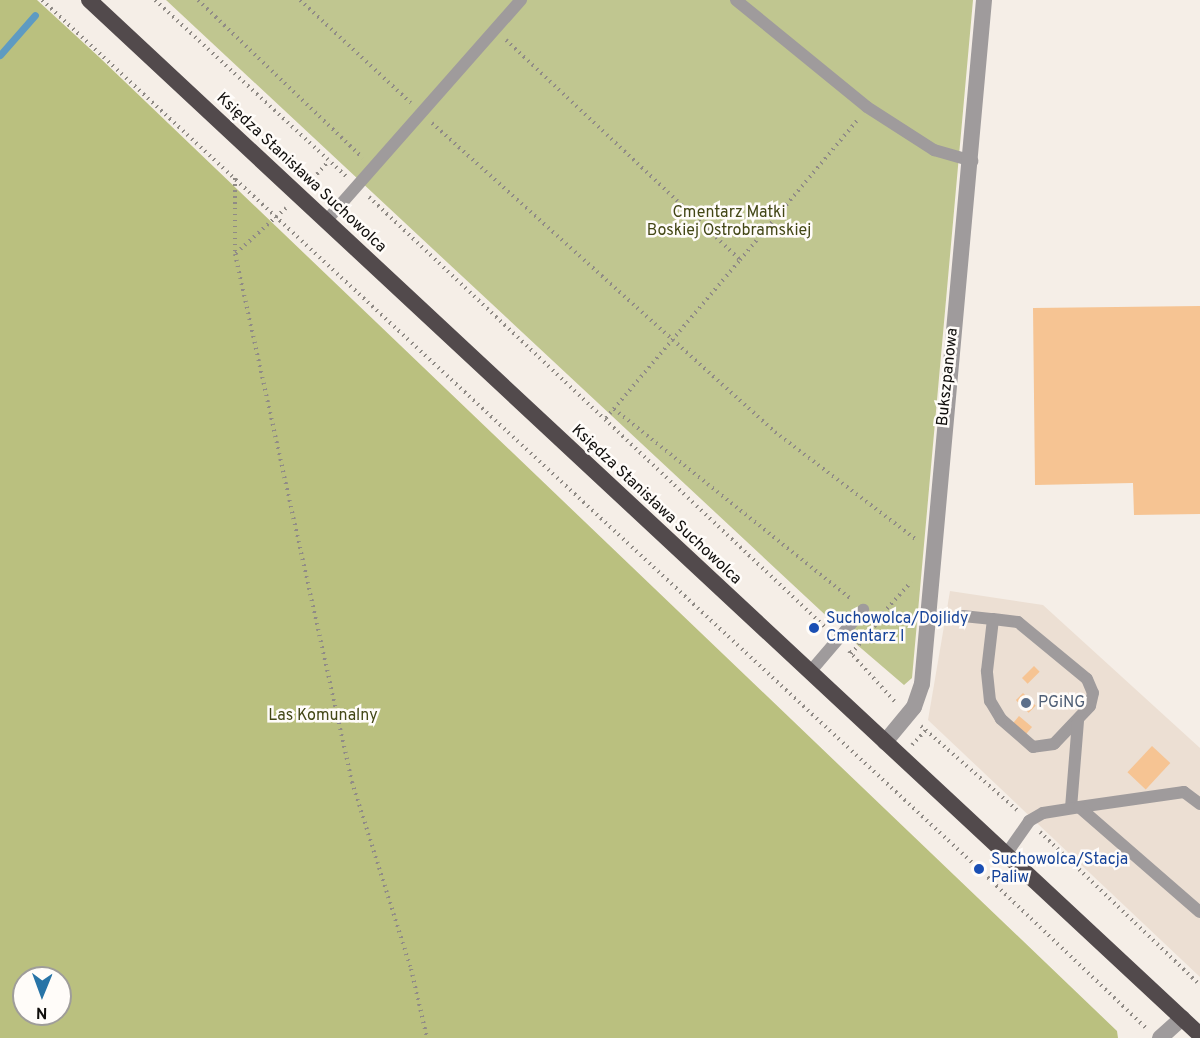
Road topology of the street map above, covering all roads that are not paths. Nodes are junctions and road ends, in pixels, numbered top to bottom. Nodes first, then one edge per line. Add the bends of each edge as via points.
1 (89, 0) edge
2 (520, 0) edge
3 (736, 0) edge
4 (984, 0) edge
5 (972, 161) junction
6 (326, 221) junction
7 (863, 610) road end
8 (963, 616) dead end
9 (993, 619) junction
10 (810, 672) junction
11 (1077, 721) junction
12 (885, 742) junction
13 (1200, 804) edge
14 (1075, 807) junction
15 (1007, 853) junction
16 (1200, 912) edge
17 (1182, 1018) junction
18 (1200, 1035) edge
19 (1154, 1036) edge

1 - 6 highway, Księdza Stanisława Suchowolca
2 - 6 lane
3 - 5 lane via 867,107 934,150
4 - 5 street, Bukszpanowa
5 - 12 street, Bukszpanowa via 944,415 922,684 918,700
6 - 10 highway, Księdza Stanisława Suchowolca
7 - 10 lane
8 - 9 lane
9 - 11 lane via 1018,622 1087,679 1093,693 1090,706
9 - 11 lane via 987,671 990,701 1001,719 1033,747 1054,744
10 - 12 highway, Księdza Stanisława Suchowolca
11 - 14 lane
12 - 15 highway, Księdza Stanisława Suchowolca
13 - 14 lane via 1184,792
14 - 15 lane via 1042,813 1029,821
14 - 16 lane
15 - 17 highway, Księdza Stanisława Suchowolca
17 - 18 highway, Księdza Stanisława Suchowolca
17 - 19 street

